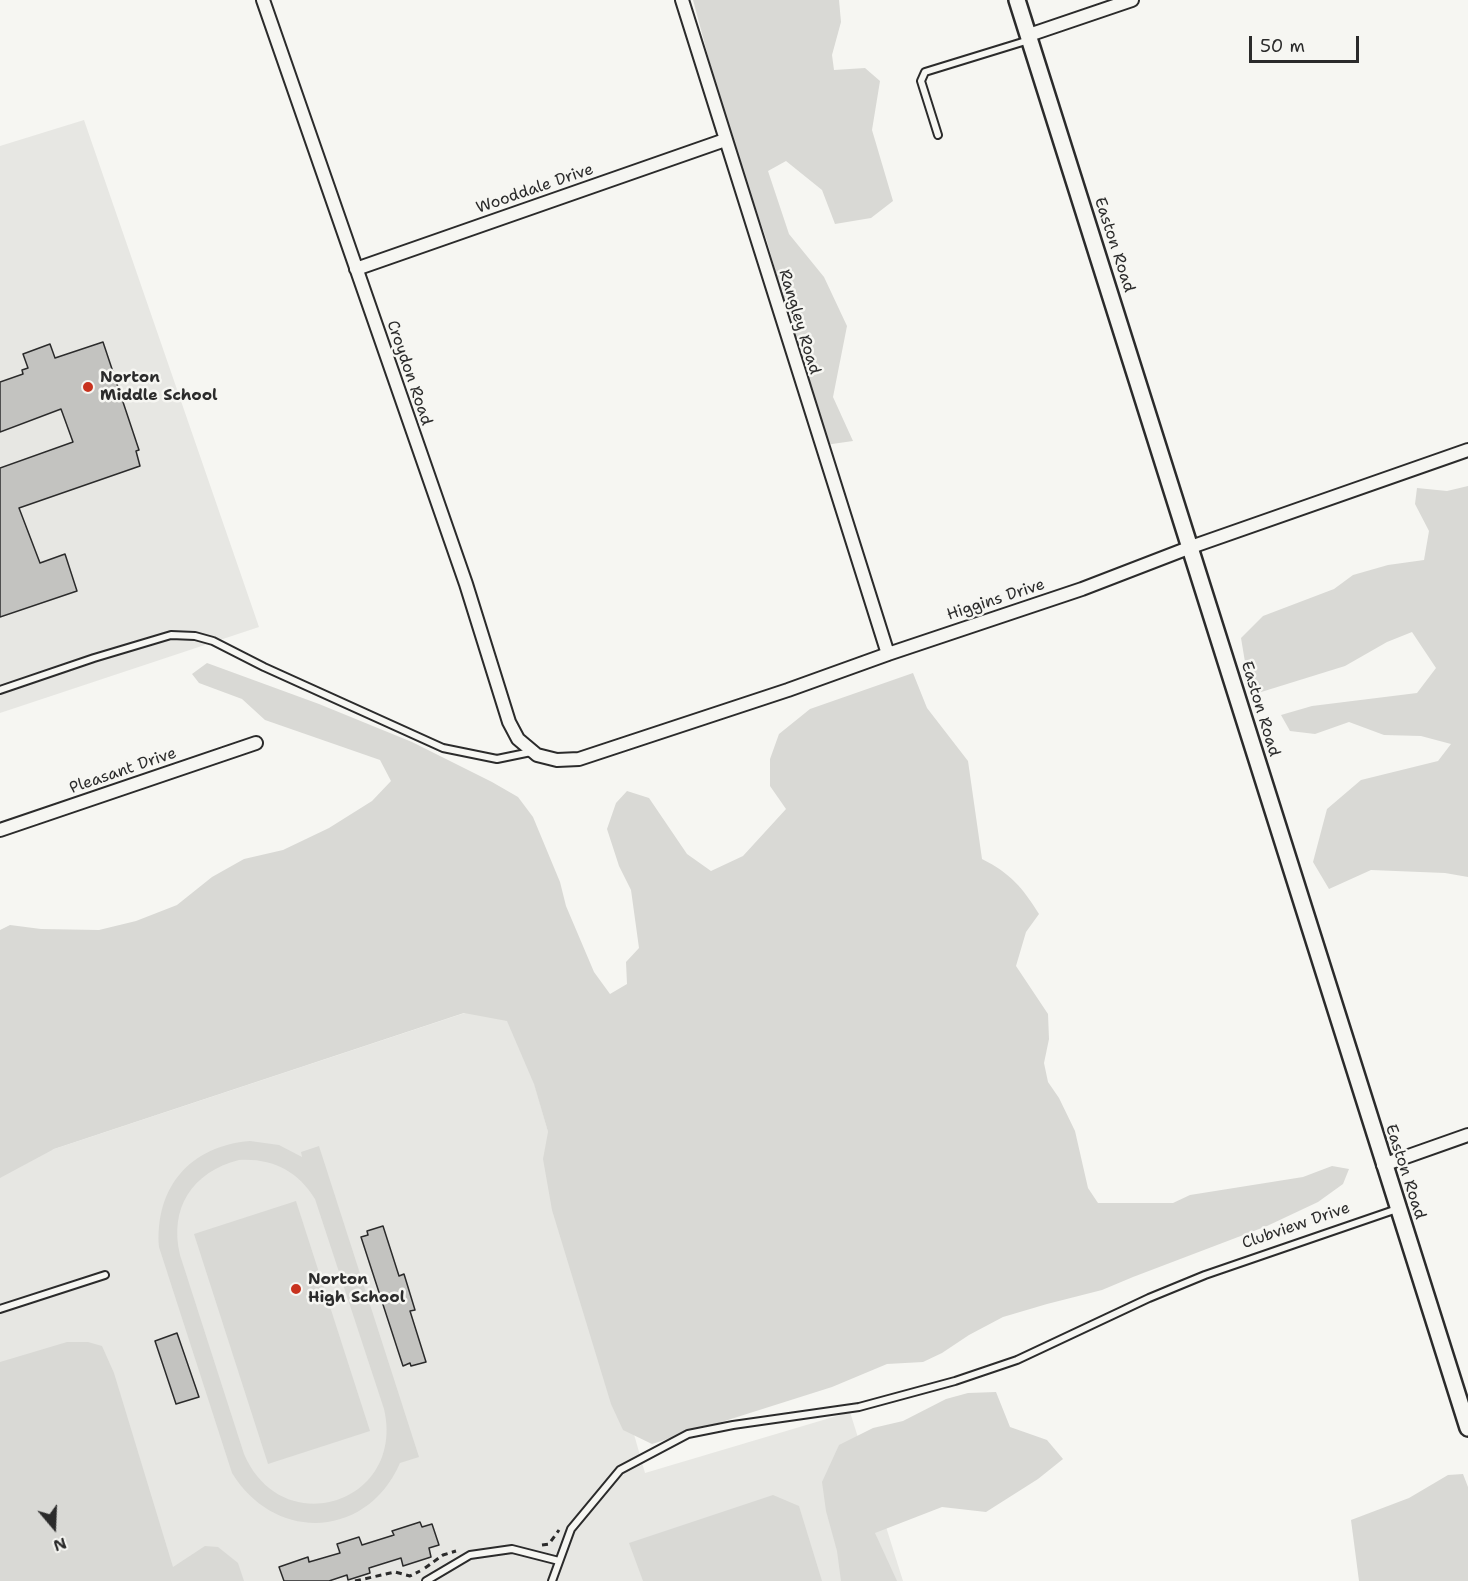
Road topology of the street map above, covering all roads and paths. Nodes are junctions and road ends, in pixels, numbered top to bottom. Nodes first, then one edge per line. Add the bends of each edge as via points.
1 (263, 0) edge
2 (682, 0) edge
3 (1017, 0) edge
4 (1132, 0) edge
5 (1029, 37) junction
6 (938, 135) dead end
7 (725, 141) junction
8 (356, 269) junction
9 (1468, 450) edge
10 (1191, 547) junction
11 (888, 654) junction
12 (0, 690) edge
13 (256, 743) dead end
14 (532, 752) junction
15 (0, 830) edge
16 (1468, 1135) edge
17 (1383, 1165) junction
18 (1397, 1209) junction
19 (105, 1275) dead end
20 (0, 1309) edge
21 (1468, 1428) edge
22 (560, 1561) junction
23 (439, 1573) junction
24 (410, 1576) dead end
25 (412, 1581) edge
26 (426, 1581) edge
27 (442, 1581) edge
28 (552, 1581) edge

1 - 8 street, Croydon Road
2 - 7 street, Rangley Road
3 - 5 street, Easton Road
4 - 5 street
5 - 6 lane via 925,72 921,81
5 - 10 street, Easton Road
7 - 8 street, Wooddale Drive
7 - 11 street, Rangley Road
8 - 14 street, Croydon Road via 466,584 509,722 518,739
9 - 10 street, Higgins Drive
10 - 11 street, Higgins Drive via 1082,589
10 - 17 street, Easton Road
11 - 14 street, Higgins Drive via 579,759 557,760
12 - 14 lane via 171,635 195,636 213,640 264,668 443,748 497,759
13 - 15 street, Pleasant Drive
16 - 17 street
17 - 18 street, Easton Road
18 - 21 street, Easton Road
18 - 22 lane, Clubview Drive via 1205,1275 1017,1360 955,1381 859,1407 688,1434 620,1470 571,1529
19 - 20 lane
22 - 23 lane via 512,1549 470,1555
22 - 28 lane, Clubview Drive
23 - 26 lane
23 - 27 lane
24 - 25 path

